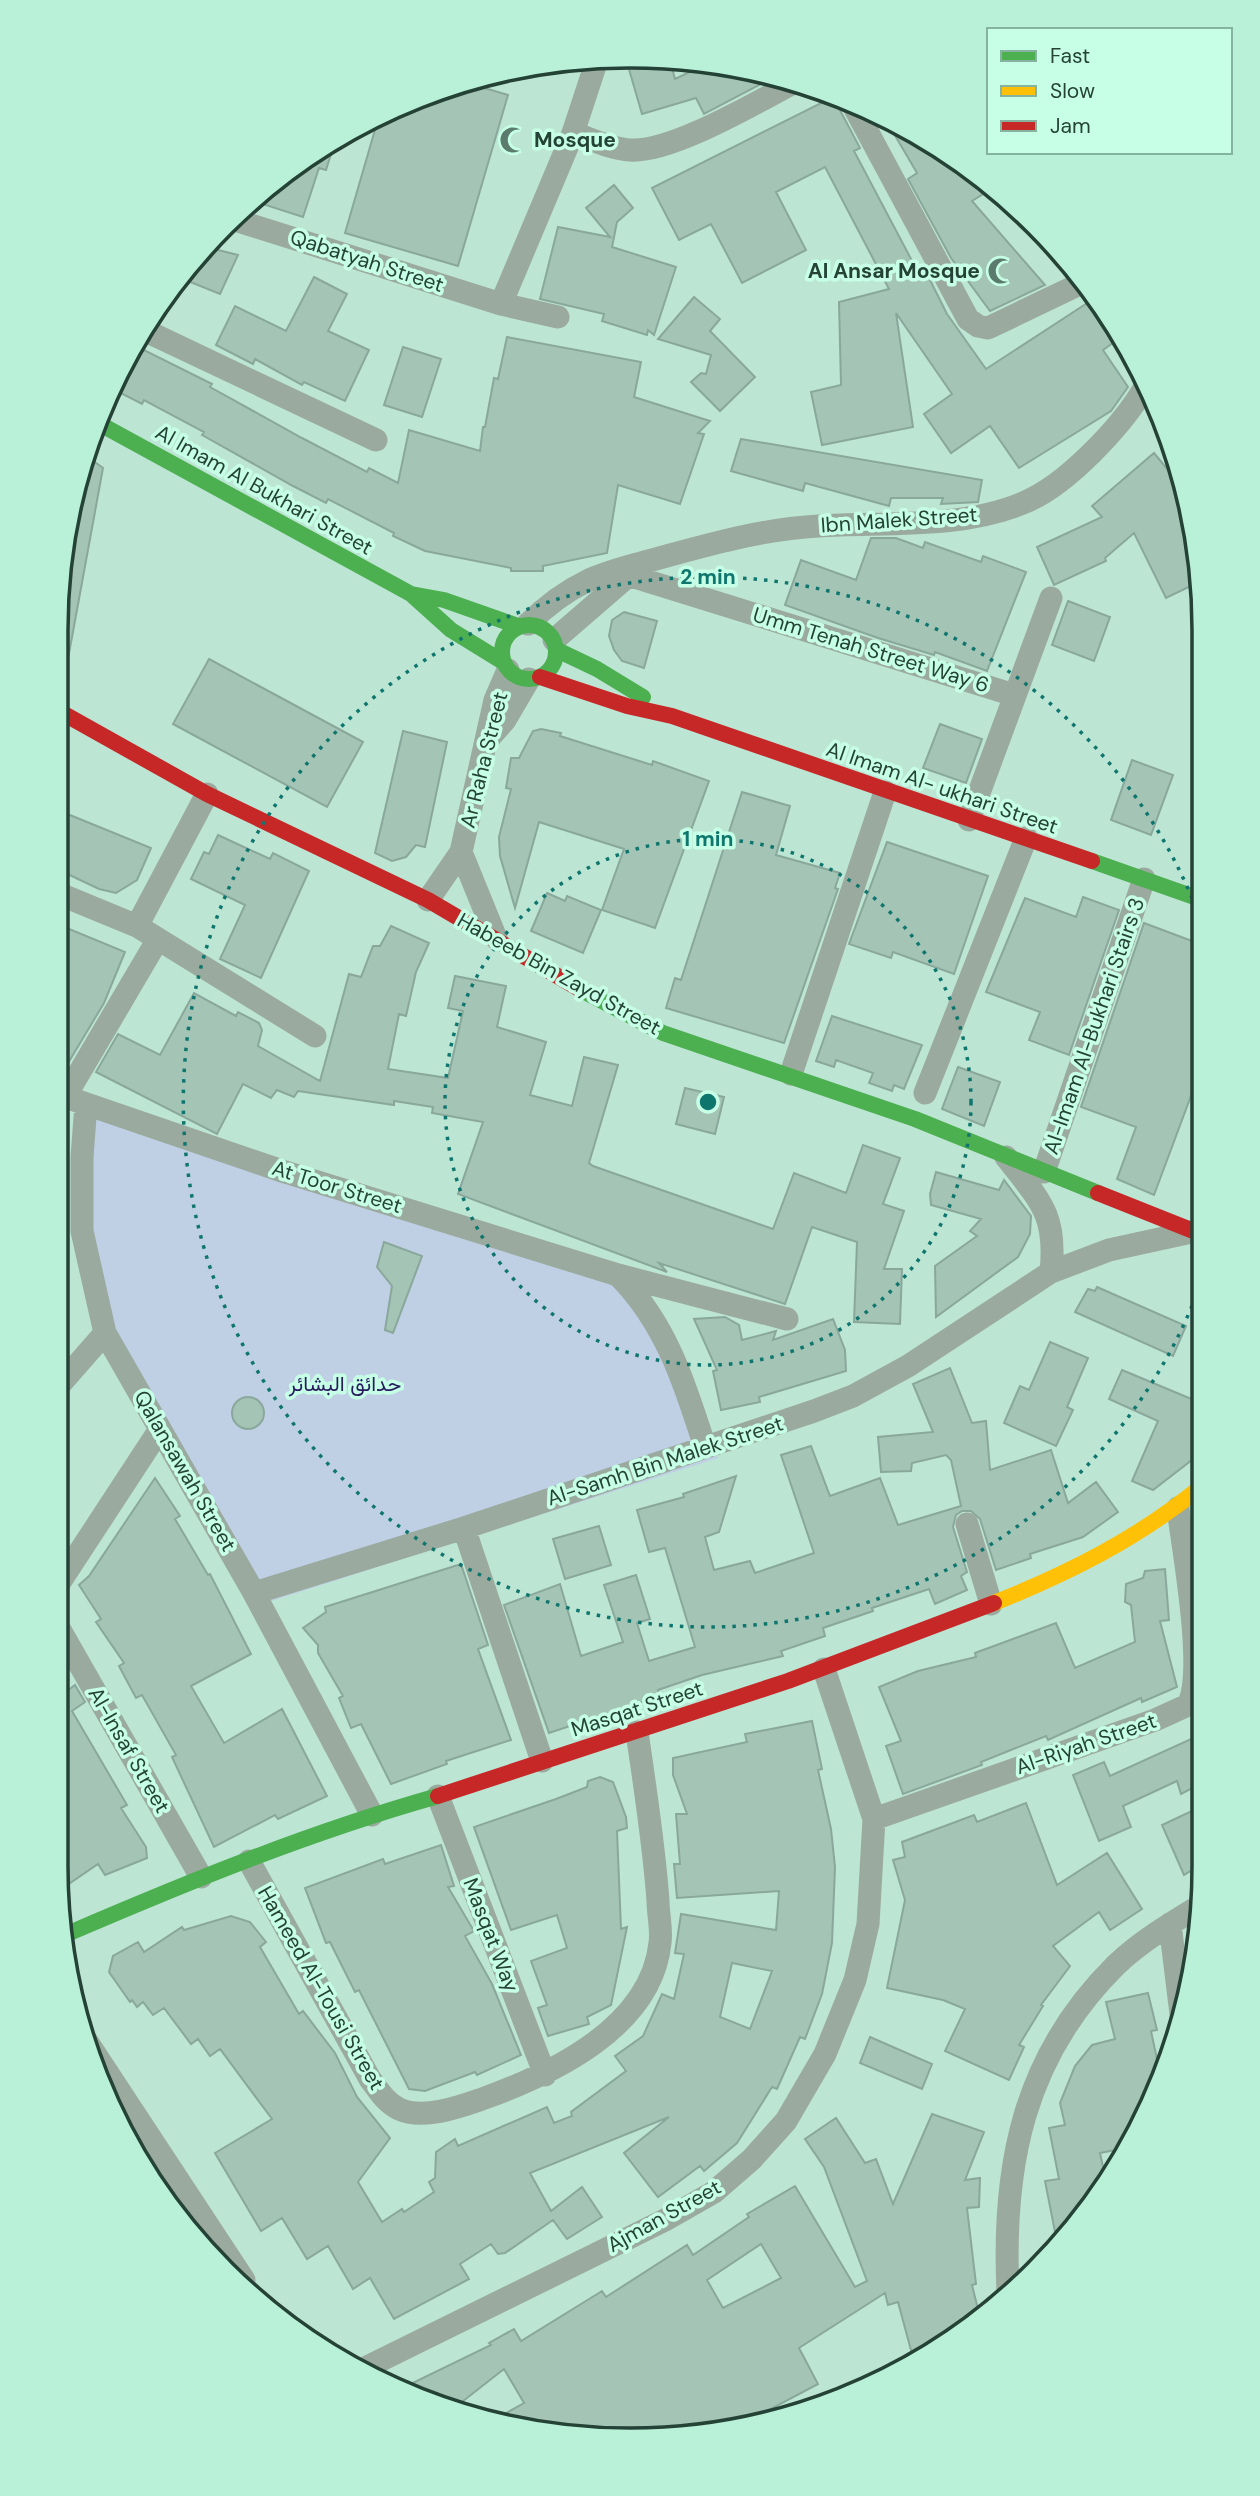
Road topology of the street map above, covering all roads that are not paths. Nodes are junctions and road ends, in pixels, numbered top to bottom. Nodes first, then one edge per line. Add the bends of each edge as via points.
1 (594, 69) edge
2 (782, 89) edge
3 (860, 118) edge
4 (573, 133) junction
5 (244, 223) edge
6 (1074, 286) edge
7 (501, 304) junction
8 (558, 317) dead end
9 (153, 334) edge
10 (1139, 394) edge
11 (106, 427) edge
12 (376, 440) dead end
13 (618, 574) junction
14 (411, 594) junction
15 (1051, 598) dead end
16 (523, 625) junction
17 (555, 645) junction
18 (520, 672) junction
19 (1014, 695) junction
20 (68, 716) edge
21 (671, 716) junction
22 (885, 792) junction
23 (207, 794) junction
24 (969, 820) junction
25 (1026, 838) junction
26 (461, 852) junction
27 (1144, 879) junction
28 (1192, 896) edge
29 (68, 898) edge
30 (428, 900) junction
31 (137, 926) junction
32 (496, 938) junction
33 (158, 939) junction
34 (315, 1036) dead end
35 (791, 1074) junction
36 (925, 1093) dead end
37 (69, 1098) edge
38 (1006, 1157) junction
39 (1044, 1172) junction
40 (1192, 1230) edge
41 (1192, 1233) edge
42 (1051, 1272) junction
43 (618, 1275) junction
44 (787, 1319) dead end
45 (104, 1332) junction
46 (68, 1376) edge
47 (160, 1429) junction
48 (705, 1447) junction
49 (1192, 1495) edge
50 (1178, 1508) junction
51 (967, 1524) dead end
52 (464, 1528) junction
53 (68, 1570) edge
54 (254, 1593) junction
55 (991, 1604) junction
56 (1192, 1629) edge
57 (68, 1644) edge
58 (824, 1669) junction
59 (1192, 1692) edge
60 (637, 1732) junction
61 (542, 1761) junction
62 (438, 1796) junction
63 (372, 1815) junction
64 (874, 1819) junction
65 (249, 1861) junction
66 (201, 1877) junction
67 (1190, 1912) edge
68 (1170, 1924) junction
69 (72, 1932) edge
70 (1178, 1989) edge
71 (108, 2074) edge
72 (545, 2075) junction
73 (232, 2262) edge
74 (1008, 2281) edge
75 (372, 2365) edge

1 - 4 street
2 - 4 street via 666,143 632,150
3 - 6 street via 968,319 978,327 988,328
4 - 7 street
5 - 7 street, Qabatyah Street
7 - 8 street, Qabatyah Street
9 - 12 street
10 - 13 street, Ibn Malek Street via 1083,461 1051,487 1001,511 891,524 774,530 649,561
11 - 14 street, Al Imam Al Bukhari Street
13 - 16 street, Ibn Malek Street via 553,600
13 - 17 street, Ibn Malek Street
13 - 19 street, Umm Tenah Street Way 6
14 - 16 street
14 - 18 street via 451,630
15 - 19 street
16 - 17 street via 543,628
16 - 18 street via 504,641
17 - 18 street via 555,661
17 - 21 street
18 - 21 street
18 - 26 street, Ar Raha Street via 495,700
19 - 24 street
20 - 23 street, Habeeb Bin Zayd Street
21 - 22 street, Al Imam Al- ukhari Street
22 - 24 street, Al Imam Al- ukhari Street
22 - 35 street
23 - 30 street, Habeeb Bin Zayd Street
23 - 31 street
24 - 25 street, Al Imam Al- ukhari Street
25 - 27 street, Al Imam Al- ukhari Street
25 - 36 street
26 - 30 street
26 - 32 street
27 - 28 street, Al Imam Al- ukhari Street
27 - 39 street, Al-Imam Al-Bukhari Stairs 3
29 - 31 street
30 - 32 street, Habeeb Bin Zayd Street
31 - 33 street
32 - 35 street, Habeeb Bin Zayd Street via 663,1033
33 - 34 street
33 - 37 street
35 - 38 street, Habeeb Bin Zayd Street
37 - 43 street, At Toor Street via 282,1171
37 - 45 street, Qalansawah Street via 82,1157 82,1231
38 - 39 street, Habeeb Bin Zayd Street
38 - 42 street via 1048,1215 1054,1241
39 - 40 street, Habeeb Bin Zayd Street
41 - 42 street, Al-Samh Bin Malek Street via 1110,1250
42 - 48 street, Al-Samh Bin Malek Street via 956,1337 853,1396
43 - 44 street, At Toor Street
43 - 48 street via 653,1317 684,1379
45 - 46 street
45 - 47 street, Qalansawah Street
47 - 53 street
47 - 54 street, Qalansawah Street
48 - 52 street, Al-Samh Bin Malek Street
49 - 50 street, Masqat Street
50 - 55 street, Masqat Street via 1079,1564
50 - 56 street, Al-Riyah Street
51 - 55 street
52 - 54 street, Al-Samh Bin Malek Street
52 - 61 street
54 - 63 street, Qalansawah Street
55 - 58 street, Masqat Street
57 - 66 street, Al-Insaf Street
58 - 60 street, Masqat Street
58 - 64 street, Ajman Street
59 - 64 street, Al-Riyah Street via 1188,1704 1155,1720
60 - 61 street, Masqat Street
60 - 72 street, Hameed Al-Tousi Street via 656,1871 660,1943 648,1982 626,2013 595,2043
61 - 62 street, Masqat Street
62 - 63 street, Masqat Street
62 - 72 street, Masqat Way
63 - 65 street, Masqat Street
64 - 75 street, Ajman Street via 868,1924 855,1980 825,2054 786,2121 752,2159 714,2192 665,2220
65 - 66 street, Masqat Street
65 - 72 street, Hameed Al-Tousi Street via 370,2080 387,2102 401,2111 424,2113 458,2107
66 - 69 street, Masqat Street
67 - 68 street
68 - 70 street
68 - 74 street via 1117,1964 1051,2048 1024,2113 1008,2191
71 - 73 street

